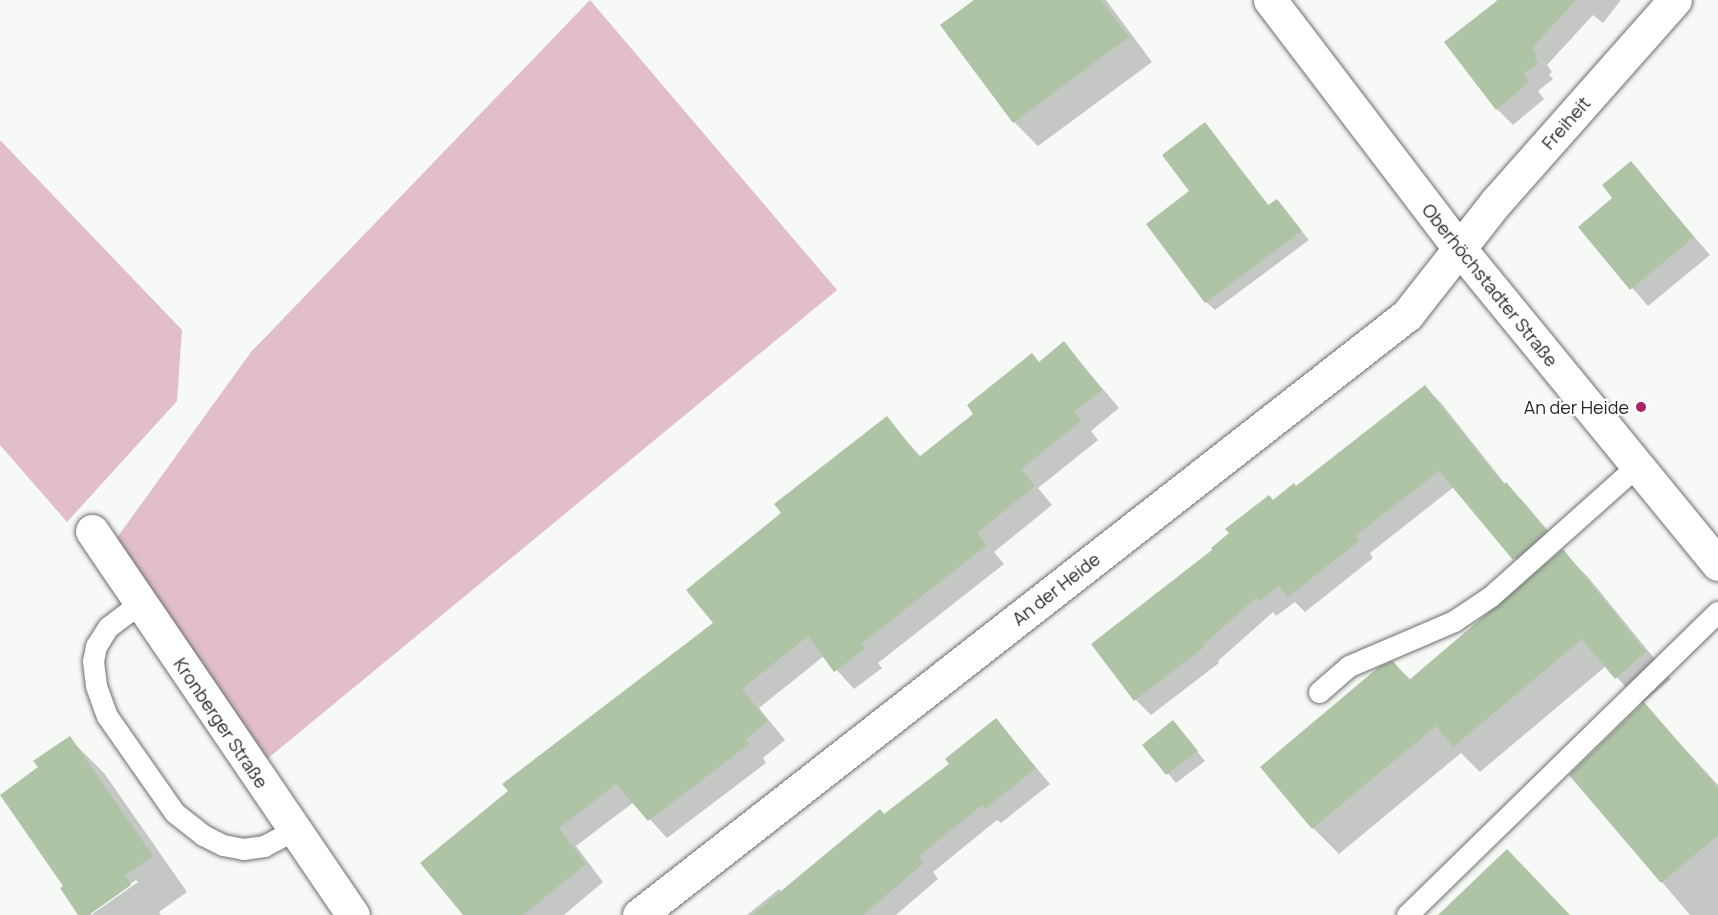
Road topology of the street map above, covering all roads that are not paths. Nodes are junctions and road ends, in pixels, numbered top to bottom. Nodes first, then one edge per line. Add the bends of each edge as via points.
1 (1270, 0) edge
2 (1675, 0) edge
3 (1460, 249) junction
4 (1636, 467) junction
5 (92, 531) dead end
6 (1718, 564) edge
7 (140, 603) junction
8 (1718, 612) edge
9 (1319, 692) dead end
10 (294, 830) junction
11 (352, 915) edge
12 (639, 915) edge
13 (1407, 915) edge

1 - 3 street, Oberhöchstadter Straße
2 - 3 street, Freiheit via 1496,202
3 - 4 street, Oberhöchstadter Straße
3 - 12 street, An der Heide via 1407,315
4 - 6 street, Oberhöchstadter Straße
4 - 9 lane via 1491,596 1454,621 1350,666
5 - 7 street, Kronberger Straße
7 - 10 street, Kronberger Straße
7 - 10 lane via 108,627 96,646 96,686 107,716 175,813 203,836 243,849 264,846
8 - 13 lane
10 - 11 street, Kronberger Straße

